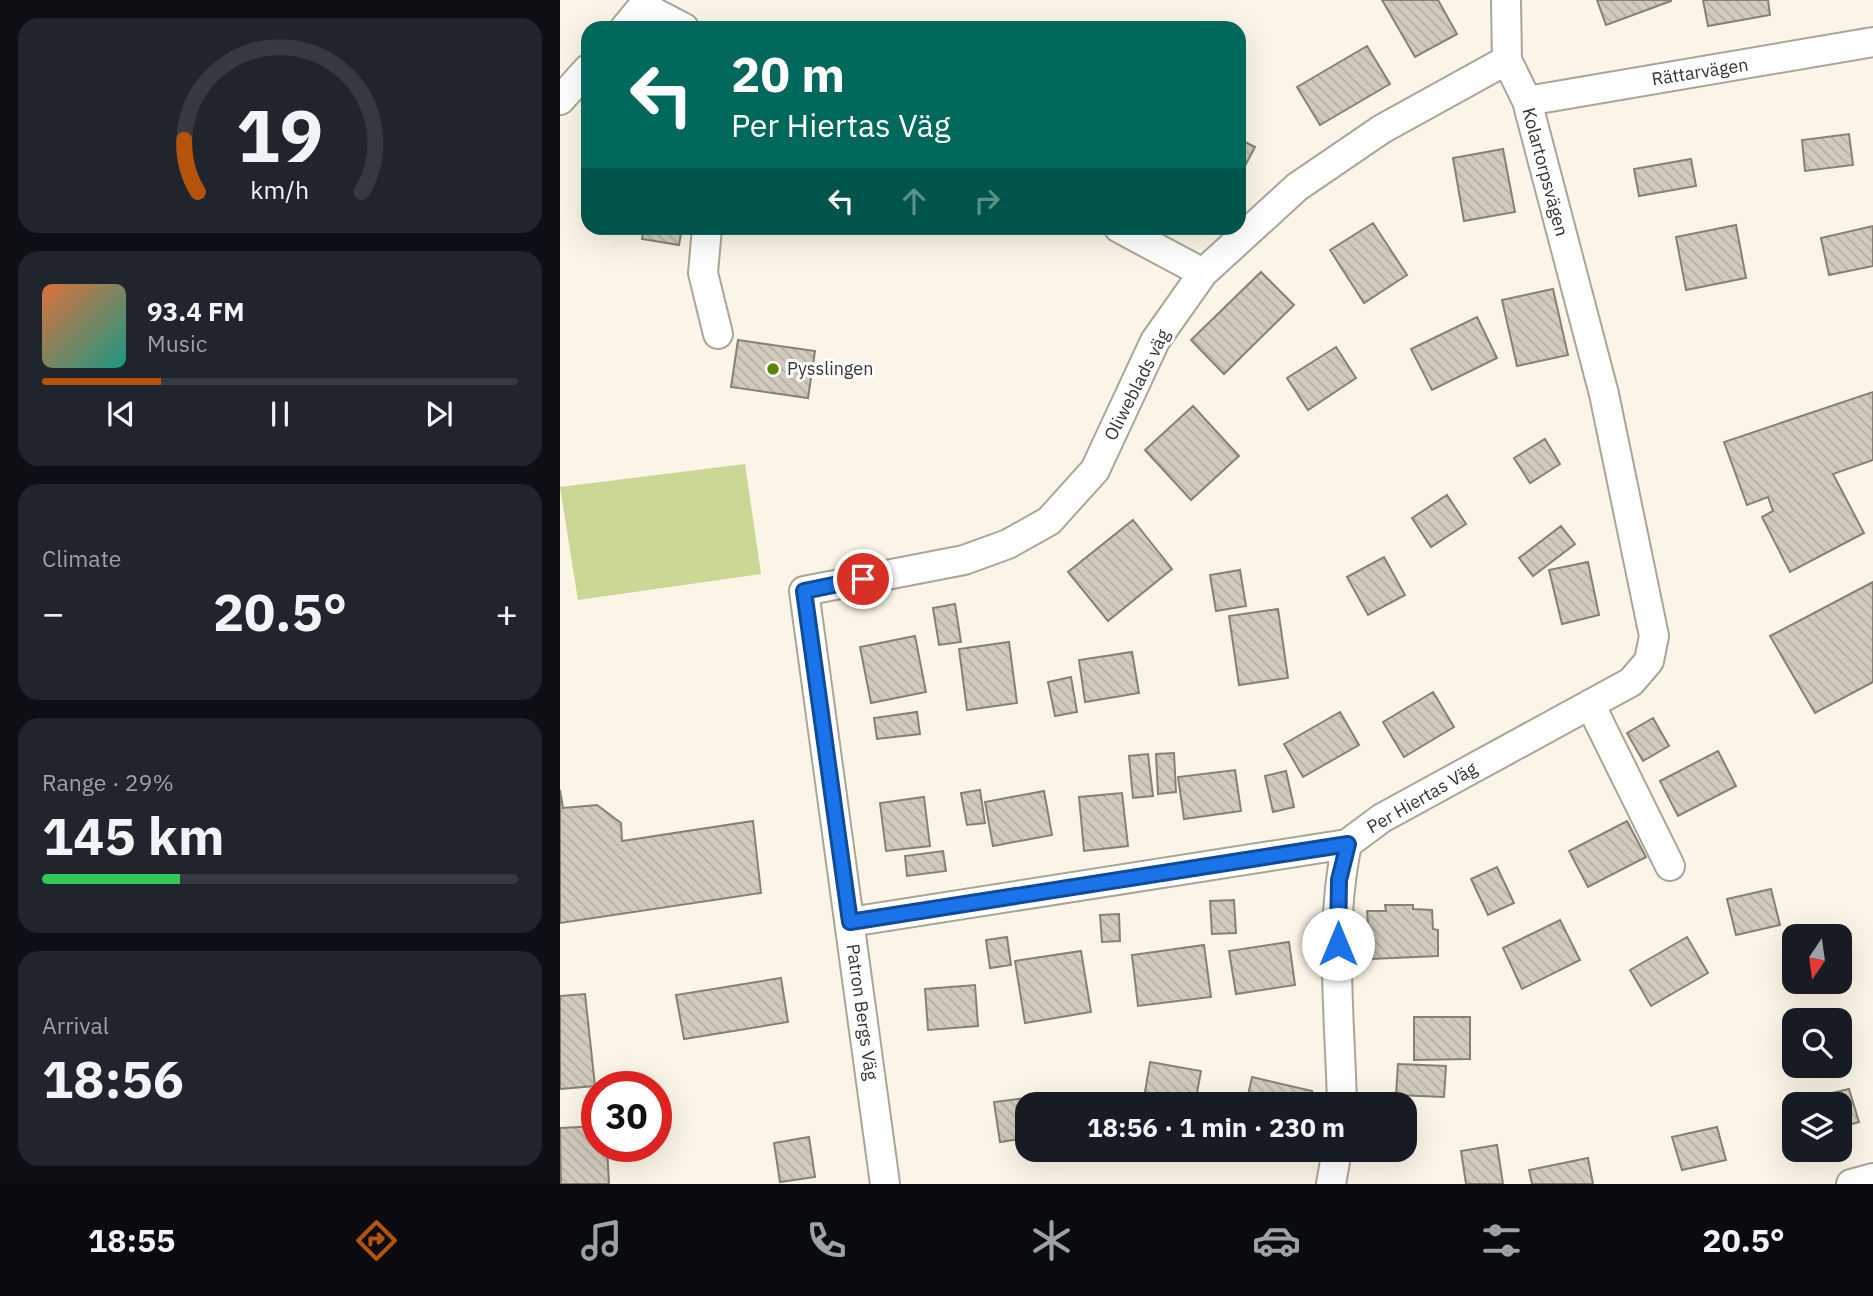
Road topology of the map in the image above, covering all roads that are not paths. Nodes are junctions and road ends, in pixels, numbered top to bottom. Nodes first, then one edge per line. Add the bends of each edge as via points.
1 (1506, 0) edge
2 (639, 12) edge
3 (664, 21) edge
4 (1873, 42) edge
5 (1507, 60) junction
6 (581, 77) edge
7 (560, 100) edge
8 (1527, 101) junction
9 (1246, 234) edge
10 (706, 235) edge
11 (1132, 235) edge
12 (1245, 235) edge
13 (1203, 274) junction
14 (718, 334) dead end
15 (1592, 344) joint
16 (804, 591) joint
17 (1590, 704) junction
18 (1348, 844) junction
19 (1670, 866) dead end
20 (850, 922) junction
21 (1342, 1092) edge
22 (1335, 1162) edge
23 (1873, 1178) edge
24 (885, 1184) edge
25 (1331, 1184) edge
26 (1851, 1184) edge

1 - 5 street, Kolartorpsvägen
2 - 3 street
4 - 8 street, Rättarvägen
5 - 8 street, Kolartorpsvägen
5 - 9 street, Oliweblads väg via 1382,129 1297,187
6 - 7 street
8 - 15 street, Kolartorpsvägen
10 - 14 street via 703,273
11 - 13 street
12 - 13 street, Oliweblads väg
13 - 16 street, Oliweblads väg via 1155,341 1095,470 1049,521 1008,544 964,560
15 - 17 street, Per Hiertas Väg via 1654,636 1649,661 1631,682
16 - 20 street, Patron Bergs Väg
17 - 18 street, Per Hiertas Väg via 1382,818
17 - 19 street
18 - 20 street, Per Hiertas Väg
18 - 21 street via 1339,880 1337,917
20 - 24 street, Patron Bergs Väg
22 - 25 street
23 - 26 street

